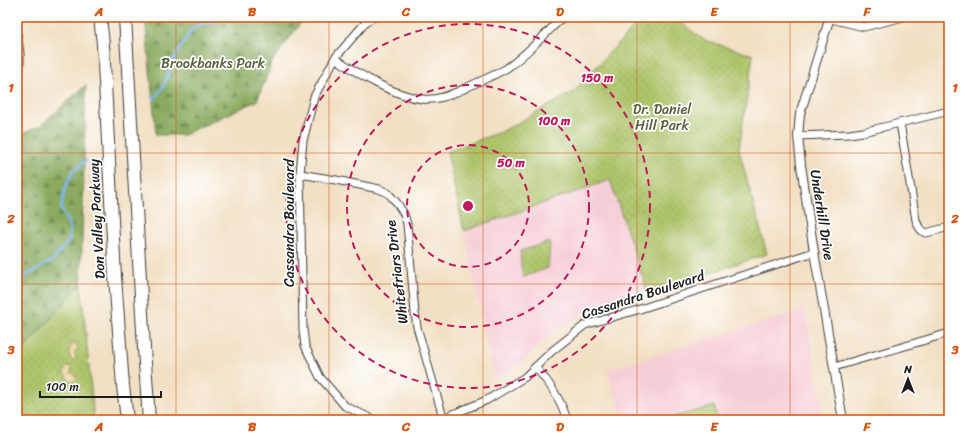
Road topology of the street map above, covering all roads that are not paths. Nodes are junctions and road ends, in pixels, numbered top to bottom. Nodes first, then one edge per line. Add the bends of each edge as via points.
1 (100, 17) edge
2 (125, 17) edge
3 (374, 17) edge
4 (563, 17) edge
5 (903, 17) edge
6 (827, 18) edge
7 (17, 33) edge
8 (335, 58) junction
9 (17, 74) edge
10 (949, 111) edge
11 (900, 124) junction
12 (798, 136) junction
13 (300, 174) junction
14 (949, 227) edge
15 (814, 252) junction
16 (949, 333) edge
17 (535, 367) junction
18 (834, 367) junction
19 (443, 417) junction
20 (127, 420) edge
21 (149, 420) edge
22 (374, 420) edge
23 (431, 420) edge
24 (567, 420) edge
25 (843, 420) edge

1 - 20 highway, Don Valley Parkway via 115,277
2 - 21 highway
3 - 8 street, Cassandra Boulevard via 366,22
4 - 8 street via 506,68 435,100 403,96
5 - 6 street via 864,27
6 - 12 street, Underhill Drive via 800,114
7 - 9 street via 21,54
8 - 13 street, Cassandra Boulevard via 314,97 303,141
10 - 11 street
11 - 12 street via 849,134
11 - 14 street via 918,227 926,233
12 - 15 street, Underhill Drive
13 - 19 street, Whitefriars Drive via 379,189 388,193 404,214 417,327
13 - 22 street, Cassandra Boulevard via 305,346 320,377 344,406
15 - 17 street, Cassandra Boulevard via 585,325
15 - 18 street, Underhill Drive
16 - 18 street
17 - 19 street, Cassandra Boulevard via 525,377 487,400
17 - 24 street via 558,396
18 - 25 street, Underhill Drive
19 - 23 street, Cassandra Boulevard

